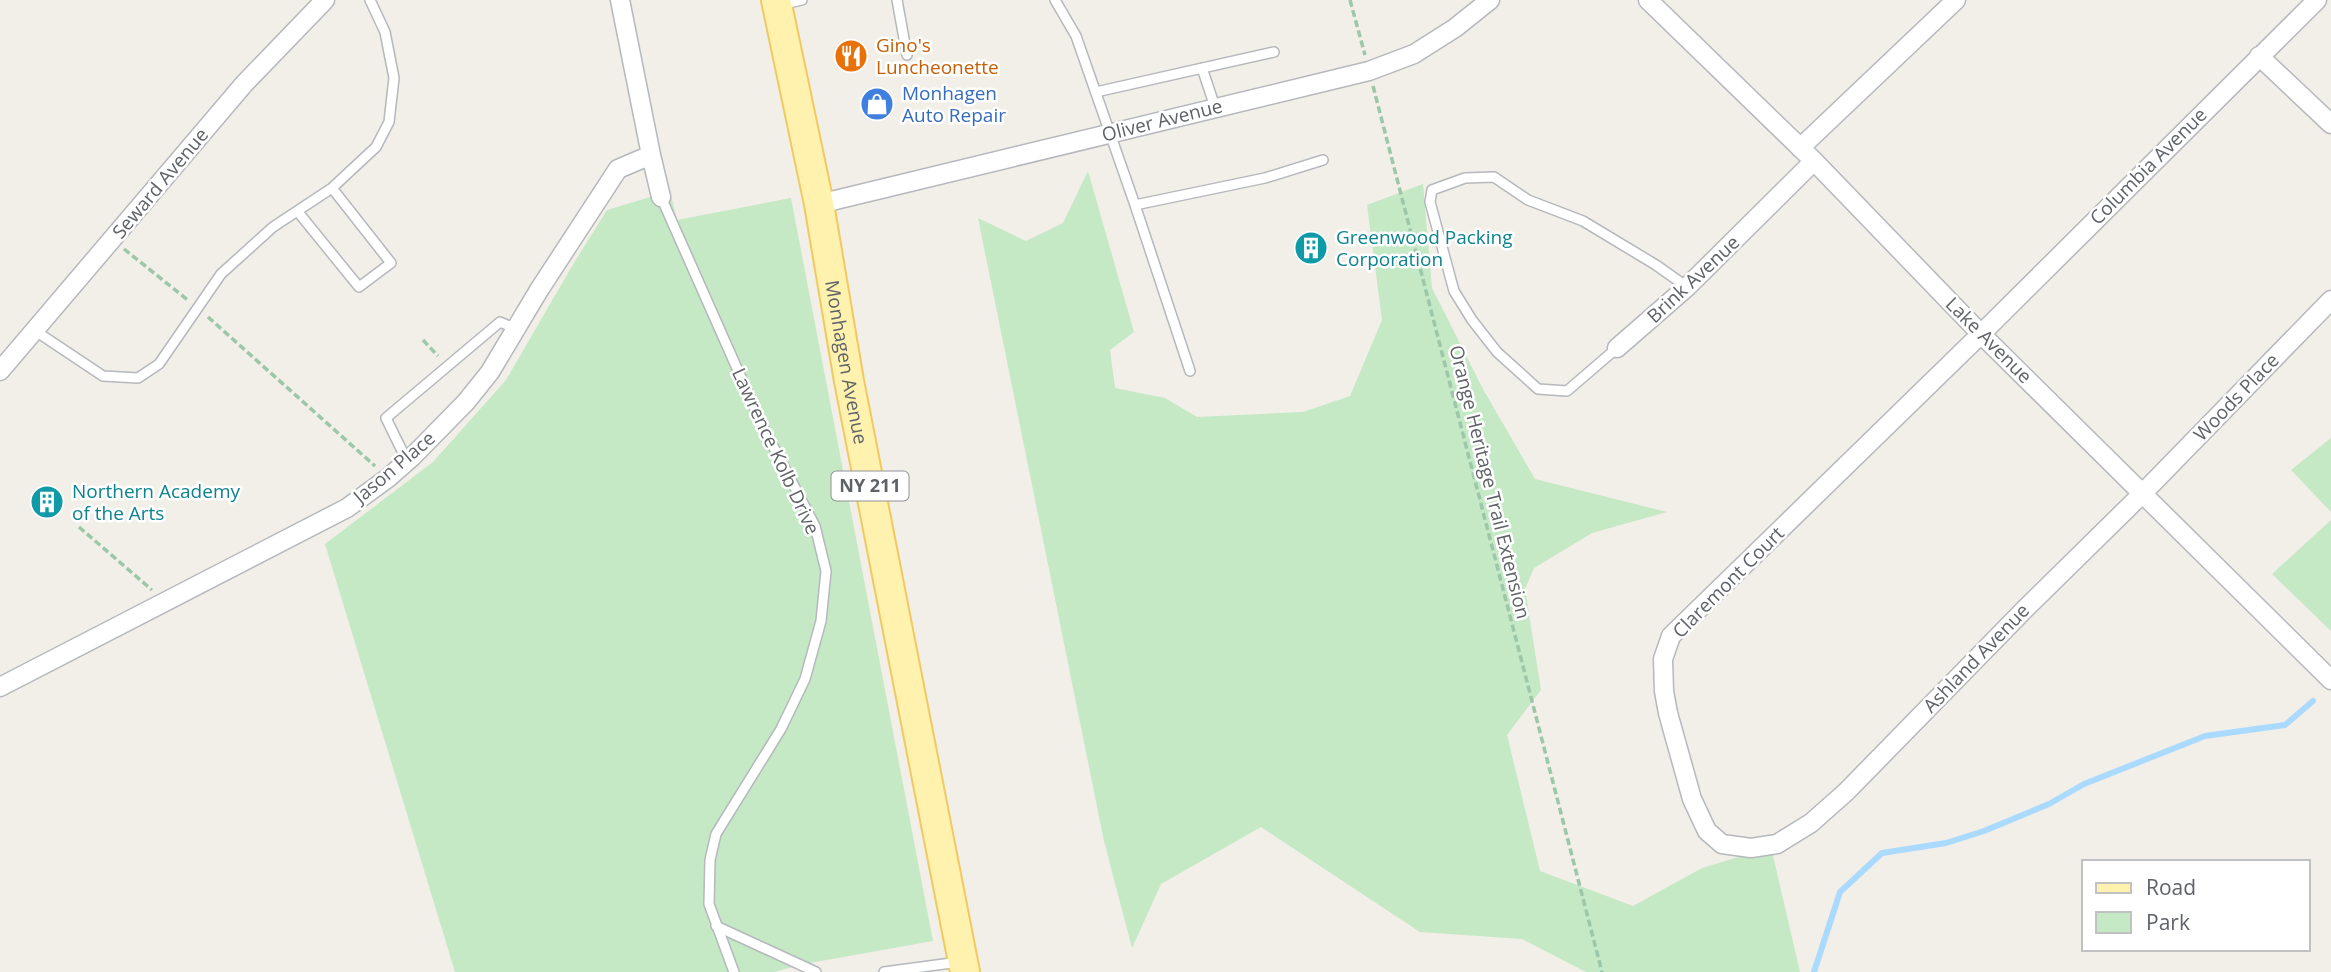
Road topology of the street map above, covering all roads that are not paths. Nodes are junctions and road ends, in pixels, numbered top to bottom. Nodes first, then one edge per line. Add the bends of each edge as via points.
1 (325, 0) edge
2 (370, 0) edge
3 (620, 0) edge
4 (897, 0) edge
5 (1055, 0) edge
6 (1490, 0) edge
7 (1648, 0) edge
8 (1956, 0) edge
9 (2316, 0) edge
10 (785, 2) edge
11 (1274, 52) dead end
12 (907, 55) dead end
13 (2259, 55) junction
14 (1202, 68) junction
15 (1096, 92) junction
16 (1215, 107) junction
17 (2331, 124) edge
18 (1111, 133) junction
19 (1800, 148) junction
20 (650, 155) junction
21 (1323, 160) dead end
22 (1814, 161) junction
23 (332, 188) junction
24 (662, 197) joint
25 (818, 204) junction
26 (1135, 205) junction
27 (298, 212) junction
28 (1687, 287) junction
29 (2331, 300) edge
30 (516, 329) junction
31 (34, 330) junction
32 (1982, 334) junction
33 (1617, 348) joint
34 (0, 371) edge
35 (1190, 371) dead end
36 (407, 461) junction
37 (2142, 494) junction
38 (2331, 680) edge
39 (0, 687) edge
40 (1811, 823) joint
41 (716, 926) junction
42 (964, 967) edge
43 (734, 972) edge
44 (816, 972) edge
45 (884, 972) edge

1 - 31 street, Seward Avenue via 244,84
2 - 23 lane via 385,32 394,78 389,122 376,148
3 - 20 street, Lawrence Kolb Drive
4 - 12 lane
5 - 15 lane via 1076,36
6 - 16 street, Oliver Avenue via 1414,54 1369,71
7 - 19 street, Lake Avenue
8 - 19 street
9 - 13 street, Columbia Avenue
10 - 25 main road, Monhagen Avenue / NY 211
11 - 14 lane
13 - 17 street
13 - 32 street, Columbia Avenue
14 - 15 lane
14 - 16 lane
15 - 18 lane
16 - 18 street, Oliver Avenue
18 - 25 street, Oliver Avenue
18 - 26 lane
19 - 22 street, Lake Avenue
20 - 24 street, Lawrence Kolb Drive
20 - 30 street, Jason Place via 618,169
21 - 26 lane via 1265,178
22 - 28 street, Brink Avenue
22 - 32 street, Lake Avenue
23 - 27 lane
23 - 27 lane via 391,263 359,287
24 - 41 lane, Lawrence Kolb Drive via 763,428 815,526 826,571 821,621 805,679 781,729 716,834 709,904
25 - 42 main road, Monhagen Avenue / NY 211
26 - 35 lane
27 - 31 lane via 273,227 221,274 159,364 138,378 103,376
28 - 33 street, Brink Avenue
28 - 33 lane, Brink Avenue via 1583,221 1528,200 1494,177 1465,178 1432,190 1430,202 1454,291 1497,352 1538,389 1567,391
29 - 37 street, Woods Place
30 - 36 street, Jason Place via 466,402
30 - 36 lane via 500,322 386,418
31 - 34 street, Seward Avenue
32 - 37 street, Lake Avenue
32 - 40 street, Claremont Court via 1671,636 1663,659 1668,713 1692,799 1707,831 1723,844 1751,848 1777,844
36 - 39 street, Jason Place via 346,508
37 - 38 street, Lake Avenue
37 - 40 street, Ashland Avenue
41 - 43 lane, Lawrence Kolb Drive
41 - 44 lane
42 - 45 lane

